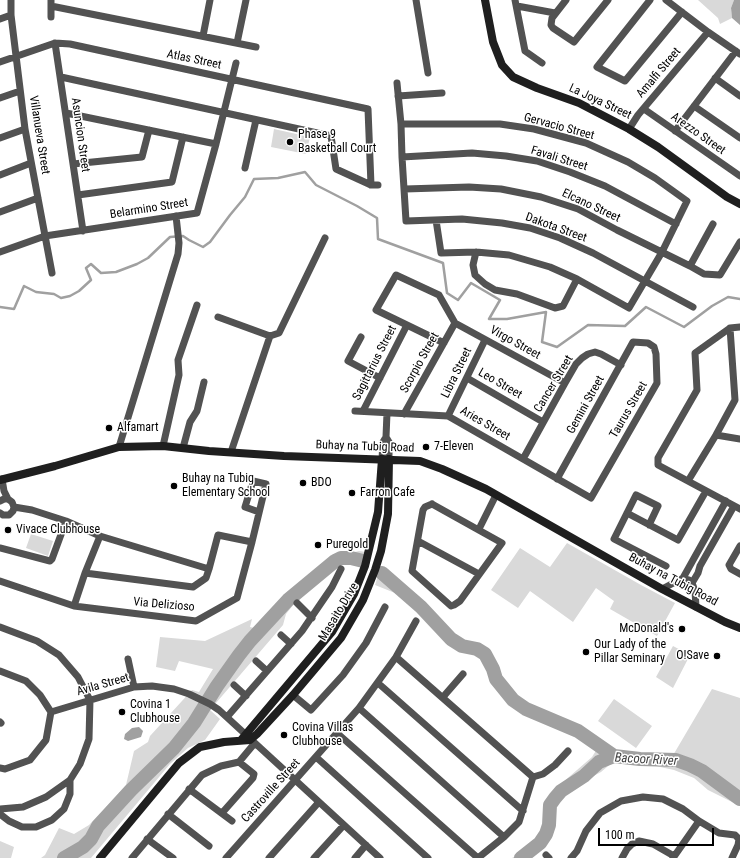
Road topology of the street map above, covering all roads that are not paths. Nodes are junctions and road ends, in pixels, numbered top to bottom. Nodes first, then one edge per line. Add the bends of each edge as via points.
1 (10, 0) edge
2 (210, 0) edge
3 (246, 0) edge
4 (416, 0) edge
5 (485, 0) edge
6 (566, 0) edge
7 (608, 0) edge
8 (650, 0) edge
9 (666, 0) edge
10 (51, 3) edge
11 (516, 3) edge
12 (682, 12) junction
13 (555, 13) junction
14 (11, 15) junction
15 (51, 17) dead end
16 (0, 19) edge
17 (708, 32) junction
18 (203, 36) junction
19 (55, 43) junction
20 (237, 43) junction
21 (256, 47) dead end
22 (738, 52) edge
23 (16, 56) junction
24 (0, 62) edge
25 (236, 63) dead end
26 (542, 63) dead end
27 (428, 73) dead end
28 (60, 77) junction
29 (716, 78) junction
30 (232, 80) junction
31 (397, 83) dead end
32 (20, 91) junction
33 (442, 93) dead end
34 (398, 96) junction
35 (740, 96) edge
36 (0, 98) edge
37 (694, 106) junction
38 (644, 109) junction
39 (66, 113) junction
40 (223, 114) junction
41 (256, 120) junction
42 (401, 124) junction
43 (629, 128) junction
44 (25, 129) junction
45 (149, 130) junction
46 (675, 131) junction
47 (183, 137) junction
48 (0, 138) edge
49 (740, 138) edge
50 (216, 144) junction
51 (402, 157) junction
52 (31, 163) junction
53 (73, 164) junction
54 (245, 168) dead end
55 (740, 168) edge
56 (0, 175) edge
57 (737, 175) edge
58 (405, 189) junction
59 (78, 195) junction
60 (38, 198) junction
61 (740, 204) edge
62 (0, 212) edge
63 (176, 216) junction
64 (436, 220) junction
65 (676, 224) junction
66 (713, 224) dead end
67 (83, 231) junction
68 (45, 236) junction
69 (325, 238) dead end
70 (740, 242) edge
71 (0, 252) edge
72 (476, 252) junction
73 (662, 252) junction
74 (690, 266) junction
75 (52, 273) dead end
76 (577, 279) junction
77 (645, 281) junction
78 (197, 305) dead end
79 (693, 307) dead end
80 (218, 317) dead end
81 (455, 323) junction
82 (407, 325) junction
83 (740, 327) edge
84 (730, 328) junction
85 (270, 336) junction
86 (361, 337) dead end
87 (486, 340) junction
88 (633, 342) joint
89 (444, 343) junction
90 (621, 365) junction
91 (737, 365) edge
92 (380, 378) junction
93 (467, 378) junction
94 (204, 382) dead end
95 (565, 383) junction
96 (737, 401) edge
97 (356, 411) dead end
98 (363, 411) junction
99 (387, 413) junction
100 (404, 414) junction
101 (448, 416) junction
102 (543, 422) junction
103 (716, 435) junction
104 (740, 440) edge
105 (163, 446) junction
106 (119, 447) junction
107 (183, 448) junction
108 (231, 452) junction
109 (385, 459) junction
110 (523, 459) junction
111 (557, 479) junction
112 (688, 481) junction
113 (1, 483) edge
114 (706, 491) junction
115 (496, 495) junction
116 (591, 498) joint
117 (8, 499) junction
118 (0, 501) edge
119 (726, 501) junction
120 (14, 507) junction
121 (737, 508) edge
122 (259, 512) dead end
123 (627, 513) junction
124 (1, 517) edge
125 (66, 521) junction
126 (649, 525) junction
127 (479, 529) junction
128 (100, 536) junction
129 (418, 541) junction
130 (252, 542) junction
131 (0, 548) edge
132 (739, 549) edge
133 (365, 566) junction
134 (666, 566) dead end
135 (208, 569) junction
136 (341, 569) dead end
137 (375, 570) junction
138 (85, 573) junction
139 (480, 574) junction
140 (740, 574) edge
141 (683, 578) junction
142 (0, 582) edge
143 (692, 583) junction
144 (662, 589) junction
145 (297, 603) dead end
146 (74, 606) junction
147 (385, 607) dead end
148 (696, 607) junction
149 (312, 618) junction
150 (416, 621) dead end
151 (0, 627) edge
152 (740, 628) edge
153 (281, 635) dead end
154 (291, 644) junction
155 (396, 657) junction
156 (128, 659) dead end
157 (256, 661) dead end
158 (0, 670) edge
159 (267, 671) junction
160 (463, 674) dead end
161 (378, 683) junction
162 (234, 685) dead end
163 (134, 687) junction
164 (293, 695) junction
165 (246, 696) junction
166 (443, 697) junction
167 (90, 700) junction
168 (359, 708) junction
169 (51, 712) junction
170 (227, 718) junction
171 (337, 733) junction
172 (247, 740) junction
173 (568, 751) dead end
174 (316, 757) junction
175 (239, 762) junction
176 (0, 768) edge
177 (533, 777) junction
178 (70, 780) junction
179 (295, 781) junction
180 (189, 789) junction
181 (319, 802) junction
182 (0, 809) edge
183 (523, 811) junction
184 (222, 813) junction
185 (0, 814) edge
186 (168, 814) junction
187 (232, 821) dead end
188 (700, 821) junction
189 (344, 825) junction
190 (504, 837) junction
191 (147, 839) junction
192 (366, 845) junction
193 (209, 846) dead end
194 (673, 857) edge
195 (100, 858) edge
196 (132, 858) edge
197 (173, 858) edge
198 (226, 858) edge
199 (269, 858) edge
200 (314, 858) edge
201 (355, 858) edge
202 (380, 858) edge
203 (428, 858) edge
204 (571, 858) edge
205 (622, 858) edge
206 (732, 858) edge

1 - 14 street, Villanueva Street
2 - 18 street
3 - 20 street
4 - 27 street
5 - 43 street, La Joya Street via 493,42 502,65 514,77 579,103
6 - 13 street
7 - 13 street via 574,42 553,28 550,22
8 - 12 street via 597,67 625,81
9 - 12 street
10 - 15 street
10 - 18 street
11 - 13 street
11 - 26 street via 526,51
12 - 17 street
14 - 16 street
14 - 23 street, Villanueva Street
17 - 22 street
17 - 38 street, Amalfi Street
18 - 20 street
19 - 23 street, Atlas Street
19 - 28 street, Asuncion Street
19 - 30 street, Atlas Street via 70,44
20 - 21 street
22 - 29 street
23 - 24 street, Atlas Street
23 - 32 street, Villanueva Street
25 - 30 street, Belarmino Street
28 - 39 street, Asuncion Street
28 - 40 street
29 - 35 street
29 - 37 street
30 - 40 street, Belarmino Street
30 - 41 street, Atlas Street via 368,109 374,185 336,169 331,136
31 - 34 street
32 - 36 street
32 - 44 street, Villanueva Street
33 - 34 street
34 - 42 street
37 - 46 street
37 - 49 street
38 - 43 street, Amalfi Street
38 - 46 street, Arezzo Street
39 - 45 street
39 - 53 street, Asuncion Street
40 - 41 street
40 - 50 street, Belarmino Street
41 - 54 street
42 - 51 street
42 - 65 street, Gervacio Street via 500,124 534,129 586,143 628,162 687,201
43 - 61 street, La Joya Street
44 - 48 street
44 - 52 street, Villanueva Street
45 - 47 street
45 - 53 street via 142,156
46 - 57 street, Arezzo Street
47 - 50 street
47 - 59 street via 172,182
50 - 63 street, Belarmino Street via 197,213
51 - 58 street
51 - 65 street, Favali Street via 472,153 537,161 605,186
52 - 56 street
52 - 60 street, Villanueva Street
53 - 59 street, Asuncion Street
55 - 57 street
58 - 64 street, Dakota Street via 406,221
58 - 73 street, Elcano Street via 500,189 542,197 578,209
59 - 67 street, Asuncion Street
60 - 62 street
60 - 68 street, Villanueva Street
63 - 67 street, Belarmino Street
63 - 106 street via 178,254
64 - 72 street via 441,253
64 - 77 street, Dakota Street via 462,219 530,228 560,238
65 - 73 street, Gervacio Street
66 - 74 street
67 - 68 street, Belarmino Street
68 - 71 street, Belarmino Street
68 - 75 street, Villanueva Street
69 - 85 street via 278,333
70 - 74 street, Elcano Street via 720,275 704,274
72 - 76 street via 509,255 550,267
72 - 76 street via 473,265 475,275 485,284 495,290 517,294 555,308 563,306
73 - 74 street, Elcano Street
73 - 77 street, Gervacio Street
76 - 77 street, Gervacio Street via 629,308
77 - 79 street, Dakota Street
78 - 105 street via 178,360 179,375
80 - 85 street
81 - 82 street via 438,295 396,274 376,310
81 - 87 street, Virgo Street
81 - 89 street, Scorpio Street
82 - 89 street
82 - 92 street, Sagittarius Street
83 - 84 street
84 - 91 street
84 - 112 street via 695,353 697,390 658,458 658,465
85 - 108 street
86 - 92 street via 348,361
87 - 93 street, Libra Street
87 - 95 street, Virgo Street
88 - 90 street, Gemini Street
88 - 116 street, Taurus Street via 648,343 654,347 657,382
89 - 100 street, Scorpio Street
90 - 95 street, Cancer Street via 595,352 588,354 576,364
90 - 111 street, Gemini Street
91 - 96 street
92 - 98 street, Sagittarius Street
93 - 101 street, Libra Street
93 - 102 street, Leo Street
94 - 107 street via 197,411 190,422
95 - 102 street, Cancer Street
96 - 103 street
97 - 98 street, Aries Street
98 - 99 street, Aries Street
99 - 100 street, Aries Street
99 - 109 street
100 - 101 street, Aries Street
101 - 110 street, Aries Street
102 - 110 street, Cancer Street
103 - 104 street
103 - 112 street
105 - 106 street, Buhay na Tubig Road
105 - 107 street, Buhay na Tubig Road
106 - 113 street, Buhay na Tubig Road
107 - 108 street, Buhay na Tubig Road
108 - 109 street, Buhay na Tubig Road
109 - 115 street, Buhay na Tubig Road via 420,461
109 - 133 street, Masaito Drive via 378,512
109 - 137 street, Masaito Drive via 388,514
110 - 111 street, Aries Street
111 - 116 street, Aries Street
112 - 114 street
113 - 117 street
114 - 119 street
114 - 126 street via 678,540
115 - 127 street
115 - 144 street, Buhay na Tubig Road
117 - 118 street
117 - 120 street
119 - 121 street
119 - 141 street
120 - 124 street via 12,513
120 - 125 street
121 - 143 street
122 - 130 street, Via Delizioso
123 - 126 street
123 - 126 street via 636,495 658,506
123 - 134 street via 614,539
125 - 128 street
125 - 131 street via 50,561
127 - 129 street via 436,505 428,504 423,510
127 - 139 street via 502,543
128 - 135 street
128 - 138 street
129 - 139 street
129 - 139 street via 412,571 451,606 460,601
130 - 135 street via 218,535
130 - 146 street, Via Delizioso via 237,598 196,621
132 - 140 street via 729,565
133 - 137 street
133 - 172 street, Masaito Drive via 354,594 332,632
135 - 138 street via 206,578 193,587
136 - 149 street
137 - 164 street, Masaito Drive via 363,600 341,638
138 - 146 street
141 - 143 street
141 - 144 street
142 - 146 street, Via Delizioso
143 - 148 street
144 - 148 street, Buhay na Tubig Road
145 - 149 street
147 - 164 street via 366,643 343,675 311,710
148 - 152 street, Buhay na Tubig Road
149 - 154 street
150 - 155 street, Castroville Street
151 - 167 street via 37,641 59,655 78,677
153 - 154 street
154 - 159 street
155 - 161 street, Castroville Street
155 - 166 street
156 - 163 street
157 - 159 street
158 - 169 street via 26,681 40,695
159 - 165 street
160 - 166 street
161 - 168 street, Castroville Street
161 - 183 street
162 - 165 street
163 - 167 street, Avila Street
163 - 170 street, Avila Street via 174,689 210,704
164 - 172 street, Masaito Drive
165 - 170 street
166 - 177 street
167 - 169 street, Avila Street
167 - 178 street via 89,739 80,764
168 - 171 street, Castroville Street
168 - 190 street
169 - 176 street via 46,740 30,760 5,769
170 - 172 street, Avila Street
171 - 174 street, Castroville Street
171 - 190 street via 478,858
172 - 175 street
172 - 179 street, Avila Street
172 - 195 street via 200,747 179,763
173 - 177 street via 543,774
174 - 179 street, Castroville Street
174 - 203 street
175 - 180 street via 221,766 202,775
175 - 184 street via 254,774 253,778
177 - 183 street
178 - 182 street via 46,797 23,806
178 - 185 street via 70,794 64,809 52,820 36,827 22,827
179 - 181 street, Avila Street
179 - 198 street, Castroville Street
180 - 184 street
180 - 186 street
181 - 189 street, Avila Street
181 - 199 street
183 - 190 street via 517,826
184 - 187 street
186 - 191 street
186 - 193 street
188 - 194 street
188 - 204 street via 663,799 642,797 621,801 600,813 586,831
188 - 206 street via 719,833 735,835 739,839
189 - 192 street, Avila Street
189 - 200 street
191 - 196 street
191 - 197 street
192 - 201 street
192 - 202 street, Avila Street
194 - 205 street via 653,844 639,841 632,844

